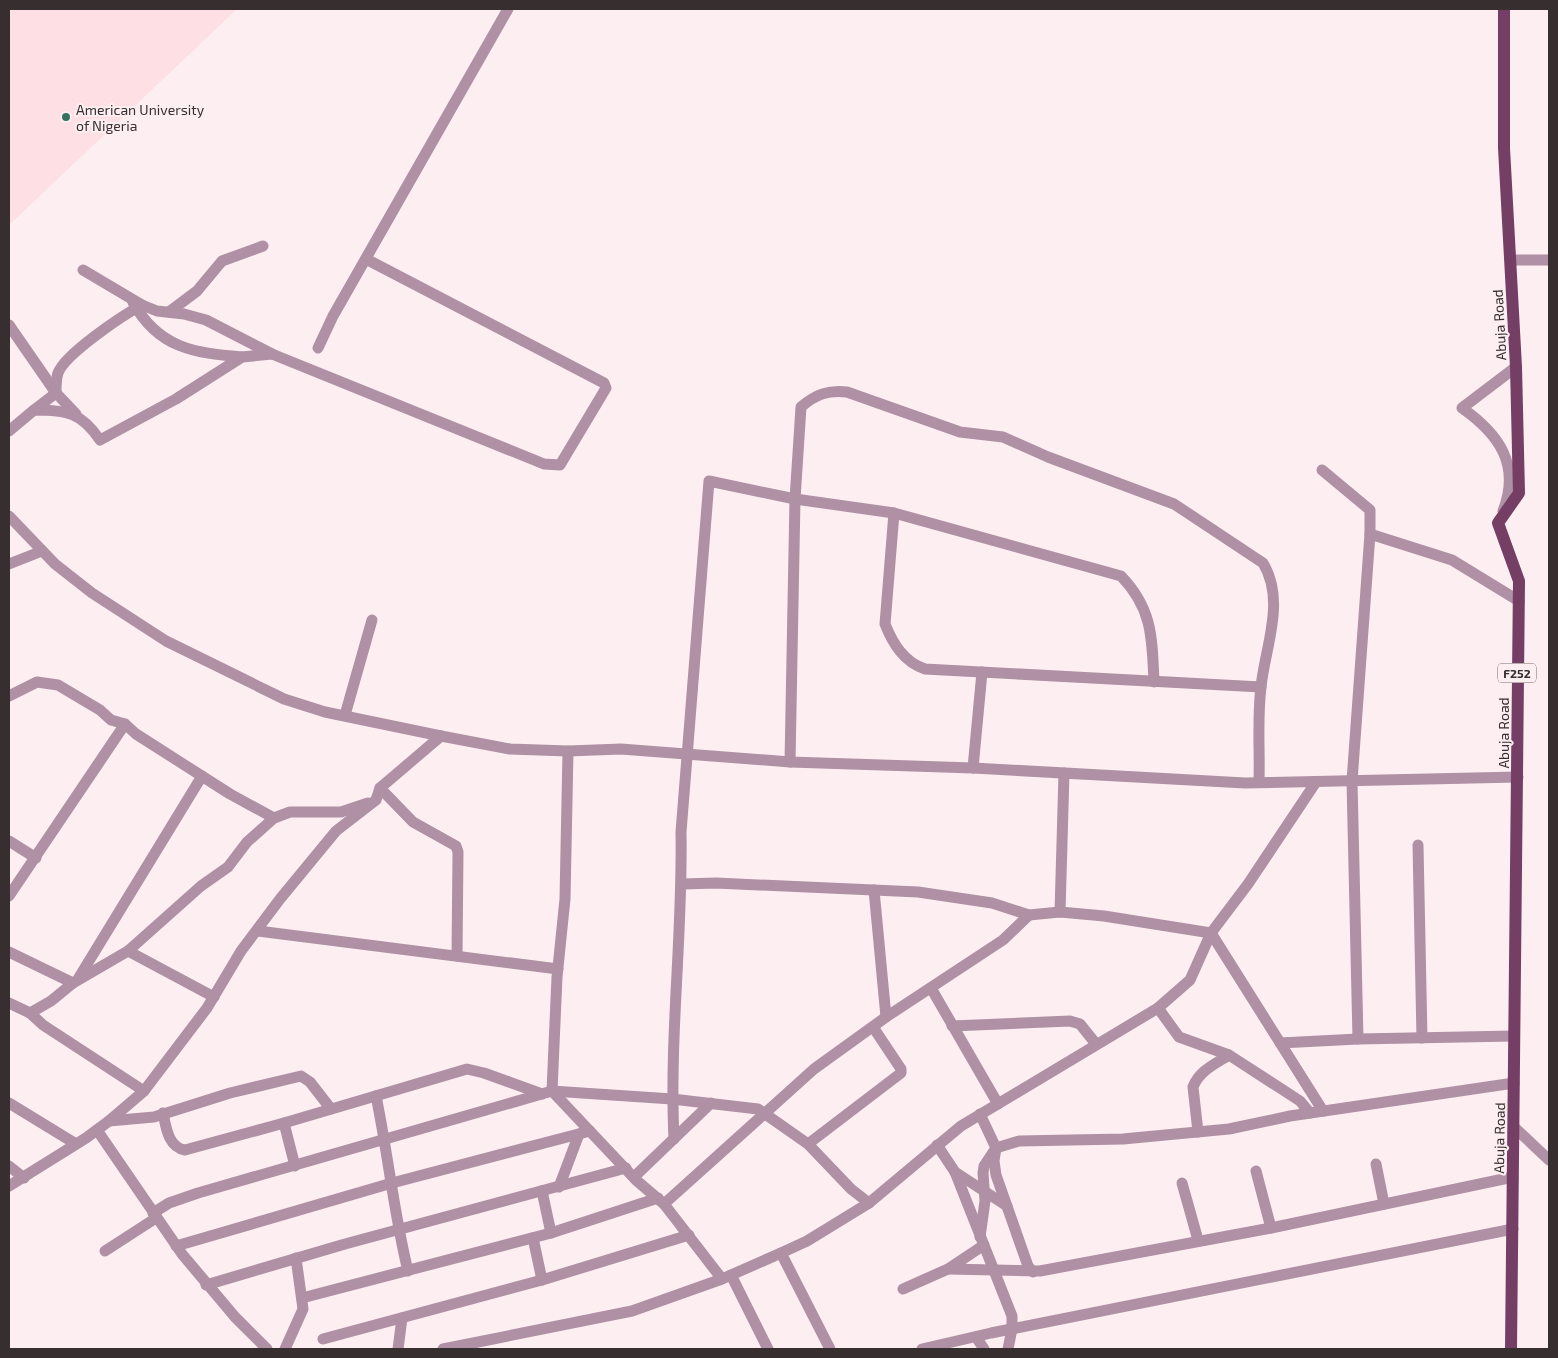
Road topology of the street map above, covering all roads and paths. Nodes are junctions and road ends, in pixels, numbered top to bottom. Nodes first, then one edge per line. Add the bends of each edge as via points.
1 (508, 9) edge
2 (1504, 9) edge
3 (263, 246) dead end
4 (366, 259) junction
5 (1510, 260) junction
6 (1549, 260) edge
7 (83, 270) dead end
8 (136, 304) junction
9 (169, 312) junction
10 (9, 325) edge
11 (318, 348) dead end
12 (272, 354) junction
13 (242, 357) junction
14 (1516, 367) junction
15 (56, 393) junction
16 (34, 410) junction
17 (76, 414) junction
18 (9, 431) edge
19 (1322, 470) dead end
20 (795, 499) junction
21 (894, 513) junction
22 (9, 516) edge
23 (1498, 523) junction
24 (1370, 534) junction
25 (42, 551) junction
26 (9, 564) edge
27 (1519, 601) junction
28 (372, 620) dead end
29 (982, 672) junction
30 (1154, 682) junction
31 (1261, 687) junction
32 (9, 696) edge
33 (345, 715) junction
34 (125, 724) junction
35 (441, 736) junction
36 (568, 751) junction
37 (686, 752) junction
38 (790, 762) junction
39 (973, 768) junction
40 (1064, 773) junction
41 (202, 776) junction
42 (1518, 777) junction
43 (1352, 781) junction
44 (1259, 782) junction
45 (1316, 782) junction
46 (380, 788) junction
47 (376, 800) junction
48 (274, 818) junction
49 (9, 840) edge
50 (1418, 845) dead end
51 (36, 858) junction
52 (682, 884) junction
53 (874, 890) junction
54 (9, 896) edge
55 (1060, 912) junction
56 (1029, 915) junction
57 (258, 931) junction
58 (1212, 933) junction
59 (128, 951) junction
60 (9, 952) edge
61 (457, 956) junction
62 (558, 969) junction
63 (75, 982) junction
64 (931, 988) junction
65 (214, 997) junction
66 (9, 1003) edge
67 (1158, 1008) junction
68 (19, 1011) edge
69 (886, 1017) junction
70 (952, 1026) junction
71 (873, 1027) junction
72 (1514, 1036) junction
73 (1422, 1038) junction
74 (1358, 1039) junction
75 (1280, 1043) junction
76 (1096, 1044) junction
77 (1229, 1055) junction
78 (1514, 1083) junction
79 (144, 1091) junction
80 (547, 1093) junction
81 (376, 1096) junction
82 (672, 1099) junction
83 (9, 1103) edge
84 (711, 1103) junction
85 (998, 1104) junction
86 (331, 1109) junction
87 (765, 1112) junction
88 (1323, 1112) junction
89 (163, 1113) junction
90 (1310, 1113) junction
91 (980, 1114) junction
92 (109, 1121) junction
93 (284, 1123) junction
94 (1514, 1127) junction
95 (97, 1130) junction
96 (584, 1132) junction
97 (1198, 1132) junction
98 (674, 1139) junction
99 (385, 1140) junction
100 (76, 1144) junction
101 (808, 1144) junction
102 (937, 1145) junction
103 (996, 1148) junction
104 (1549, 1160) edge
105 (1376, 1164) dead end
106 (9, 1166) edge
107 (295, 1166) junction
108 (1256, 1171) dead end
109 (630, 1172) junction
110 (955, 1172) junction
111 (1513, 1177) junction
112 (24, 1178) junction
113 (392, 1183) junction
114 (1182, 1183) dead end
115 (9, 1186) edge
116 (559, 1187) junction
117 (984, 1190) junction
118 (542, 1191) junction
119 (661, 1201) junction
120 (870, 1203) junction
121 (1384, 1204) junction
122 (1007, 1206) junction
123 (154, 1215) junction
124 (1271, 1228) junction
125 (1513, 1228) junction
126 (398, 1229) junction
127 (550, 1233) junction
128 (690, 1236) junction
129 (533, 1238) junction
130 (1198, 1240) junction
131 (982, 1241) junction
132 (176, 1246) junction
133 (105, 1251) dead end
134 (781, 1253) junction
135 (296, 1258) junction
136 (993, 1268) junction
137 (948, 1269) junction
138 (408, 1271) junction
139 (1033, 1272) junction
140 (726, 1277) junction
141 (542, 1280) junction
142 (206, 1285) junction
143 (903, 1289) dead end
144 (302, 1298) junction
145 (402, 1318) junction
146 (1012, 1329) junction
147 (976, 1336) junction
148 (323, 1339) dead end
149 (267, 1349) edge
150 (285, 1349) edge
151 (398, 1349) edge
152 (443, 1349) edge
153 (768, 1349) edge
154 (830, 1349) edge
155 (922, 1349) edge
156 (984, 1349) edge
157 (1008, 1349) edge
158 (1511, 1349) edge

1 - 4 street
2 - 5 main road, Abuja Road via 1504,139
3 - 9 street via 222,261 197,291
4 - 11 street
4 - 12 street via 604,384 606,388 560,465 544,464 490,444
5 - 6 street
5 - 14 main road, Abuja Road
7 - 8 street
8 - 9 street
8 - 13 street via 147,322 177,346
8 - 15 street via 67,361 58,373
9 - 12 street via 206,320
10 - 15 street
12 - 13 street
13 - 17 street via 176,399 100,440 92,427
14 - 23 main road, Abuja Road via 1520,493
14 - 23 street via 1462,408 1483,424 1500,444 1509,469 1509,495
15 - 16 street
15 - 17 street
16 - 17 street
16 - 18 street
19 - 24 street via 1370,510
20 - 21 street
20 - 31 street via 801,407 813,396 832,390 847,392 960,432 1003,437 1174,504 1263,563 1270,574 1274,616
20 - 37 street via 709,481
20 - 38 street
21 - 29 street via 885,624 892,641 912,664 925,669
21 - 30 street via 1121,576 1144,606 1152,634
22 - 25 street
23 - 27 main road, Abuja Road / F252 via 1519,581
24 - 27 street via 1452,560
24 - 43 street
25 - 26 street
25 - 33 street via 92,593 166,641 284,699
27 - 42 main road, Abuja Road / F252
28 - 33 street
29 - 30 street
29 - 39 street
30 - 31 street
31 - 44 street
32 - 34 street via 37,682 58,685 111,720
33 - 35 street
34 - 41 street
34 - 51 street
35 - 36 street via 510,749
35 - 46 street
36 - 37 street
36 - 62 street via 565,898
37 - 38 street
37 - 52 street via 681,832
38 - 39 street
39 - 40 street
40 - 44 street
40 - 55 street
41 - 48 street
41 - 63 street
42 - 43 street
42 - 72 main road, Abuja Road / F252
43 - 45 street
43 - 74 street
44 - 45 street
45 - 58 street
46 - 47 street
46 - 61 street via 413,822 456,846
47 - 48 street via 341,812 290,812
47 - 57 street via 336,832 280,899
48 - 59 street via 247,842 228,867 201,886
49 - 51 street
50 - 73 street
51 - 54 street
52 - 53 street
52 - 82 street
53 - 56 street via 918,892 992,903
53 - 69 street
55 - 56 street
55 - 58 street
56 - 64 street via 1004,940
57 - 61 street
57 - 65 street via 241,951
58 - 67 street via 1190,980
58 - 75 street
59 - 63 street
59 - 65 street
60 - 63 street
61 - 62 street
62 - 80 street
63 - 68 street via 51,1001
64 - 69 street
64 - 70 street
65 - 79 street
66 - 68 street
67 - 76 street
67 - 77 street via 1179,1037
68 - 79 street
69 - 71 street
70 - 76 street via 1070,1021 1080,1024
70 - 85 street
71 - 87 street via 814,1069
71 - 101 street via 901,1073
72 - 73 street
72 - 78 main road, Abuja Road / F252
73 - 74 street
74 - 75 street
75 - 88 street
76 - 85 street
77 - 90 street via 1300,1101
77 - 97 street via 1203,1071 1195,1080
78 - 88 street
78 - 94 main road, Abuja Road / F252
79 - 92 street
80 - 81 street via 467,1068
80 - 82 street
80 - 96 street
80 - 99 street
81 - 86 street
81 - 99 street
82 - 84 street
82 - 98 street
83 - 100 street
84 - 87 street
84 - 98 street
85 - 91 street
86 - 89 street via 310,1082 301,1076
86 - 93 street
87 - 101 street
87 - 119 street
88 - 90 street
89 - 92 street via 154,1117
89 - 93 street via 169,1137 176,1146 185,1150
90 - 97 street via 1229,1130
91 - 102 street
91 - 103 street
92 - 95 street
93 - 107 street
94 - 104 street
94 - 111 main road, Abuja Road / F252
95 - 100 street
95 - 123 street
96 - 109 street
96 - 113 street
96 - 116 street
97 - 103 street via 1123,1139 1019,1141
98 - 109 street
99 - 107 street
99 - 113 street
100 - 112 street
101 - 120 street
102 - 110 street
102 - 120 street
103 - 117 street via 984,1166
103 - 122 street via 996,1176
105 - 121 street
106 - 112 street
107 - 123 street via 169,1203
108 - 124 street
109 - 116 street
109 - 119 street
110 - 117 street
110 - 131 street
111 - 121 street
111 - 125 main road, Abuja Road / F252
112 - 115 street
113 - 126 street
113 - 132 street
114 - 130 street
116 - 118 street
117 - 122 street
117 - 131 street
118 - 126 street
118 - 127 street
119 - 127 street
119 - 128 street
120 - 134 street
121 - 124 street
122 - 139 street
123 - 132 street
123 - 133 street
124 - 130 street
125 - 146 street
125 - 158 main road, Abuja Road / F252
126 - 135 street
126 - 138 street
127 - 129 street
128 - 140 street
128 - 141 street
129 - 138 street
129 - 141 street
130 - 139 street
131 - 136 street
131 - 137 street
132 - 142 street
134 - 140 street
134 - 154 street
135 - 142 street
135 - 144 street
136 - 137 street
136 - 139 street
136 - 146 street via 1012,1316
137 - 143 street
138 - 144 street
140 - 152 street via 632,1310
140 - 153 street
141 - 145 street
142 - 149 street
144 - 150 street via 300,1320
145 - 148 street
145 - 151 street
146 - 147 street
146 - 157 street
147 - 155 street
147 - 156 street

